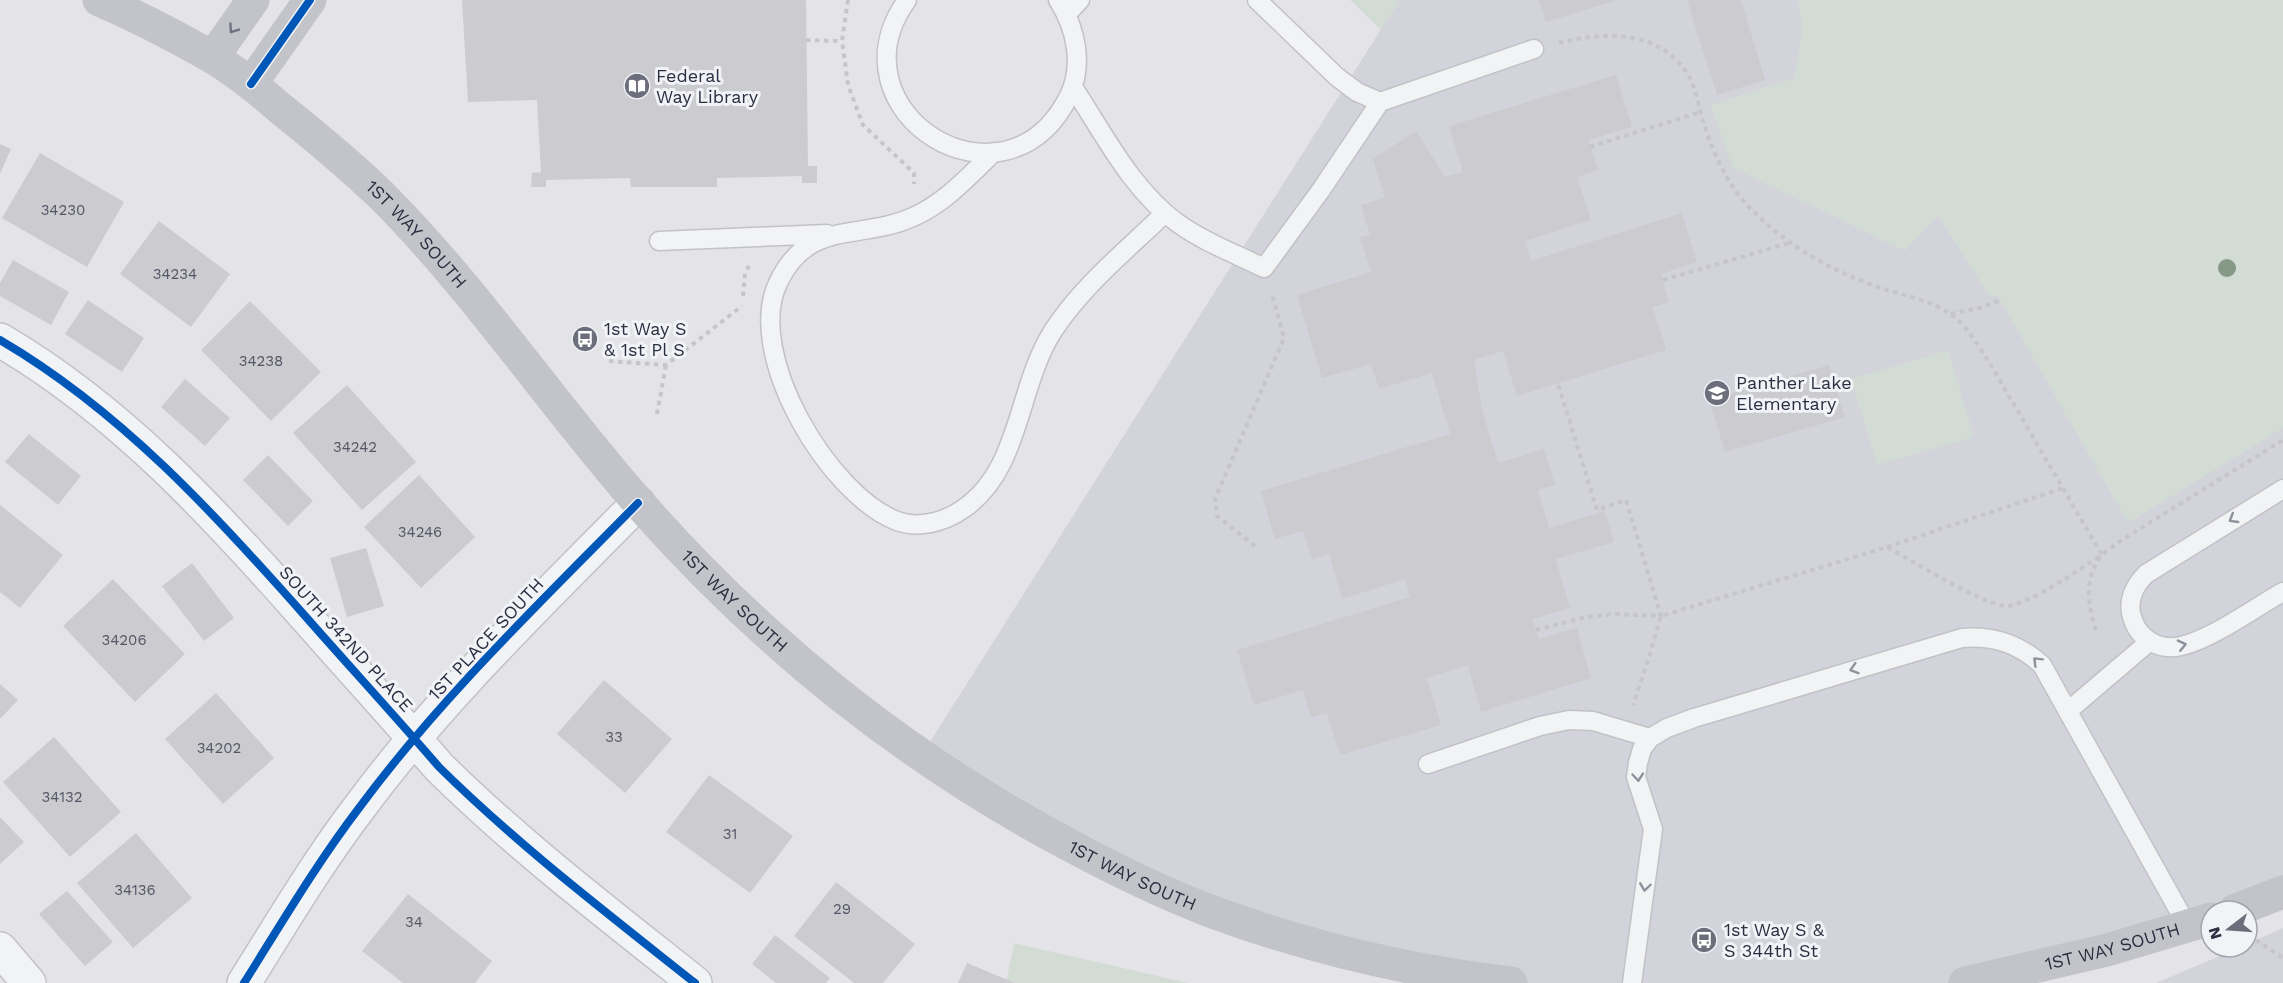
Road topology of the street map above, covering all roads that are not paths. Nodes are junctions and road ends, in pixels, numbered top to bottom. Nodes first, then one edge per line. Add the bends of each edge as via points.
1 (99, 0) edge
2 (253, 0) edge
3 (310, 0) edge
4 (907, 0) edge
5 (1080, 0) edge
6 (1257, 0) edge
7 (1063, 7) edge
8 (1534, 49) road end
9 (213, 57) junction
10 (251, 84) junction
11 (1073, 87) junction
12 (1380, 102) junction
13 (994, 152) junction
14 (1165, 213) junction
15 (835, 234) junction
16 (659, 241) dead end
17 (0, 340) edge
18 (2283, 489) edge
19 (638, 503) junction
20 (2283, 592) edge
21 (2149, 642) junction
22 (2068, 711) junction
23 (414, 738) junction
24 (1650, 738) junction
25 (1428, 764) dead end
26 (2283, 892) edge
27 (2259, 901) edge
28 (2199, 921) edge
29 (2199, 923) edge
30 (0, 949) edge
31 (28, 983) edge
32 (244, 983) edge
33 (694, 983) edge
34 (1511, 983) edge
35 (1632, 983) edge
36 (1965, 983) edge

1 - 9 main road, 1ST WAY SOUTH
2 -> 9 main road
3 - 10 main road
4 - 13 lane via 890,32 888,48 889,78 905,113 919,129 942,144 957,150
5 - 7 lane
6 - 12 lane via 1337,77
7 - 11 lane via 1074,38 1077,62
8 - 12 lane
9 - 10 main road, 1ST WAY SOUTH
10 - 19 main road, 1ST WAY SOUTH via 333,150 383,197 435,254
11 - 13 lane via 1048,127 1030,141
11 - 14 lane via 1139,186
12 - 14 lane via 1264,268 1196,234
13 - 15 lane via 928,210 897,224
14 - 15 lane via 1089,288 1052,333 1038,359 1000,468 983,492 948,518 915,525 898,522 857,496 826,463 798,417 779,371 771,325 771,304 777,284 799,252
15 - 16 lane
17 - 23 street, SOUTH 342ND PLACE via 71,389 168,468
18 -> 21 lane via 2163,561 2138,582 2130,605 2132,618
19 - 23 street, 1ST PLACE SOUTH via 474,670
19 - 34 main road, 1ST WAY SOUTH via 738,607 837,693 921,756 1023,821 1117,870 1220,914 1380,962
21 -> 20 lane via 2179,647
21 - 22 lane
22 -> 24 lane via 2042,665 2028,652 1980,636 1918,649 1694,718
22 - 28 lane
23 - 32 street, 1ST PLACE SOUTH via 352,818
23 - 33 street, SOUTH 342ND PLACE via 470,798
24 - 25 lane via 1582,720 1555,722
24 -> 35 lane via 1642,749 1636,777 1653,829
26 - 27 main road
29 - 36 main road, 1ST WAY SOUTH
30 - 31 street

